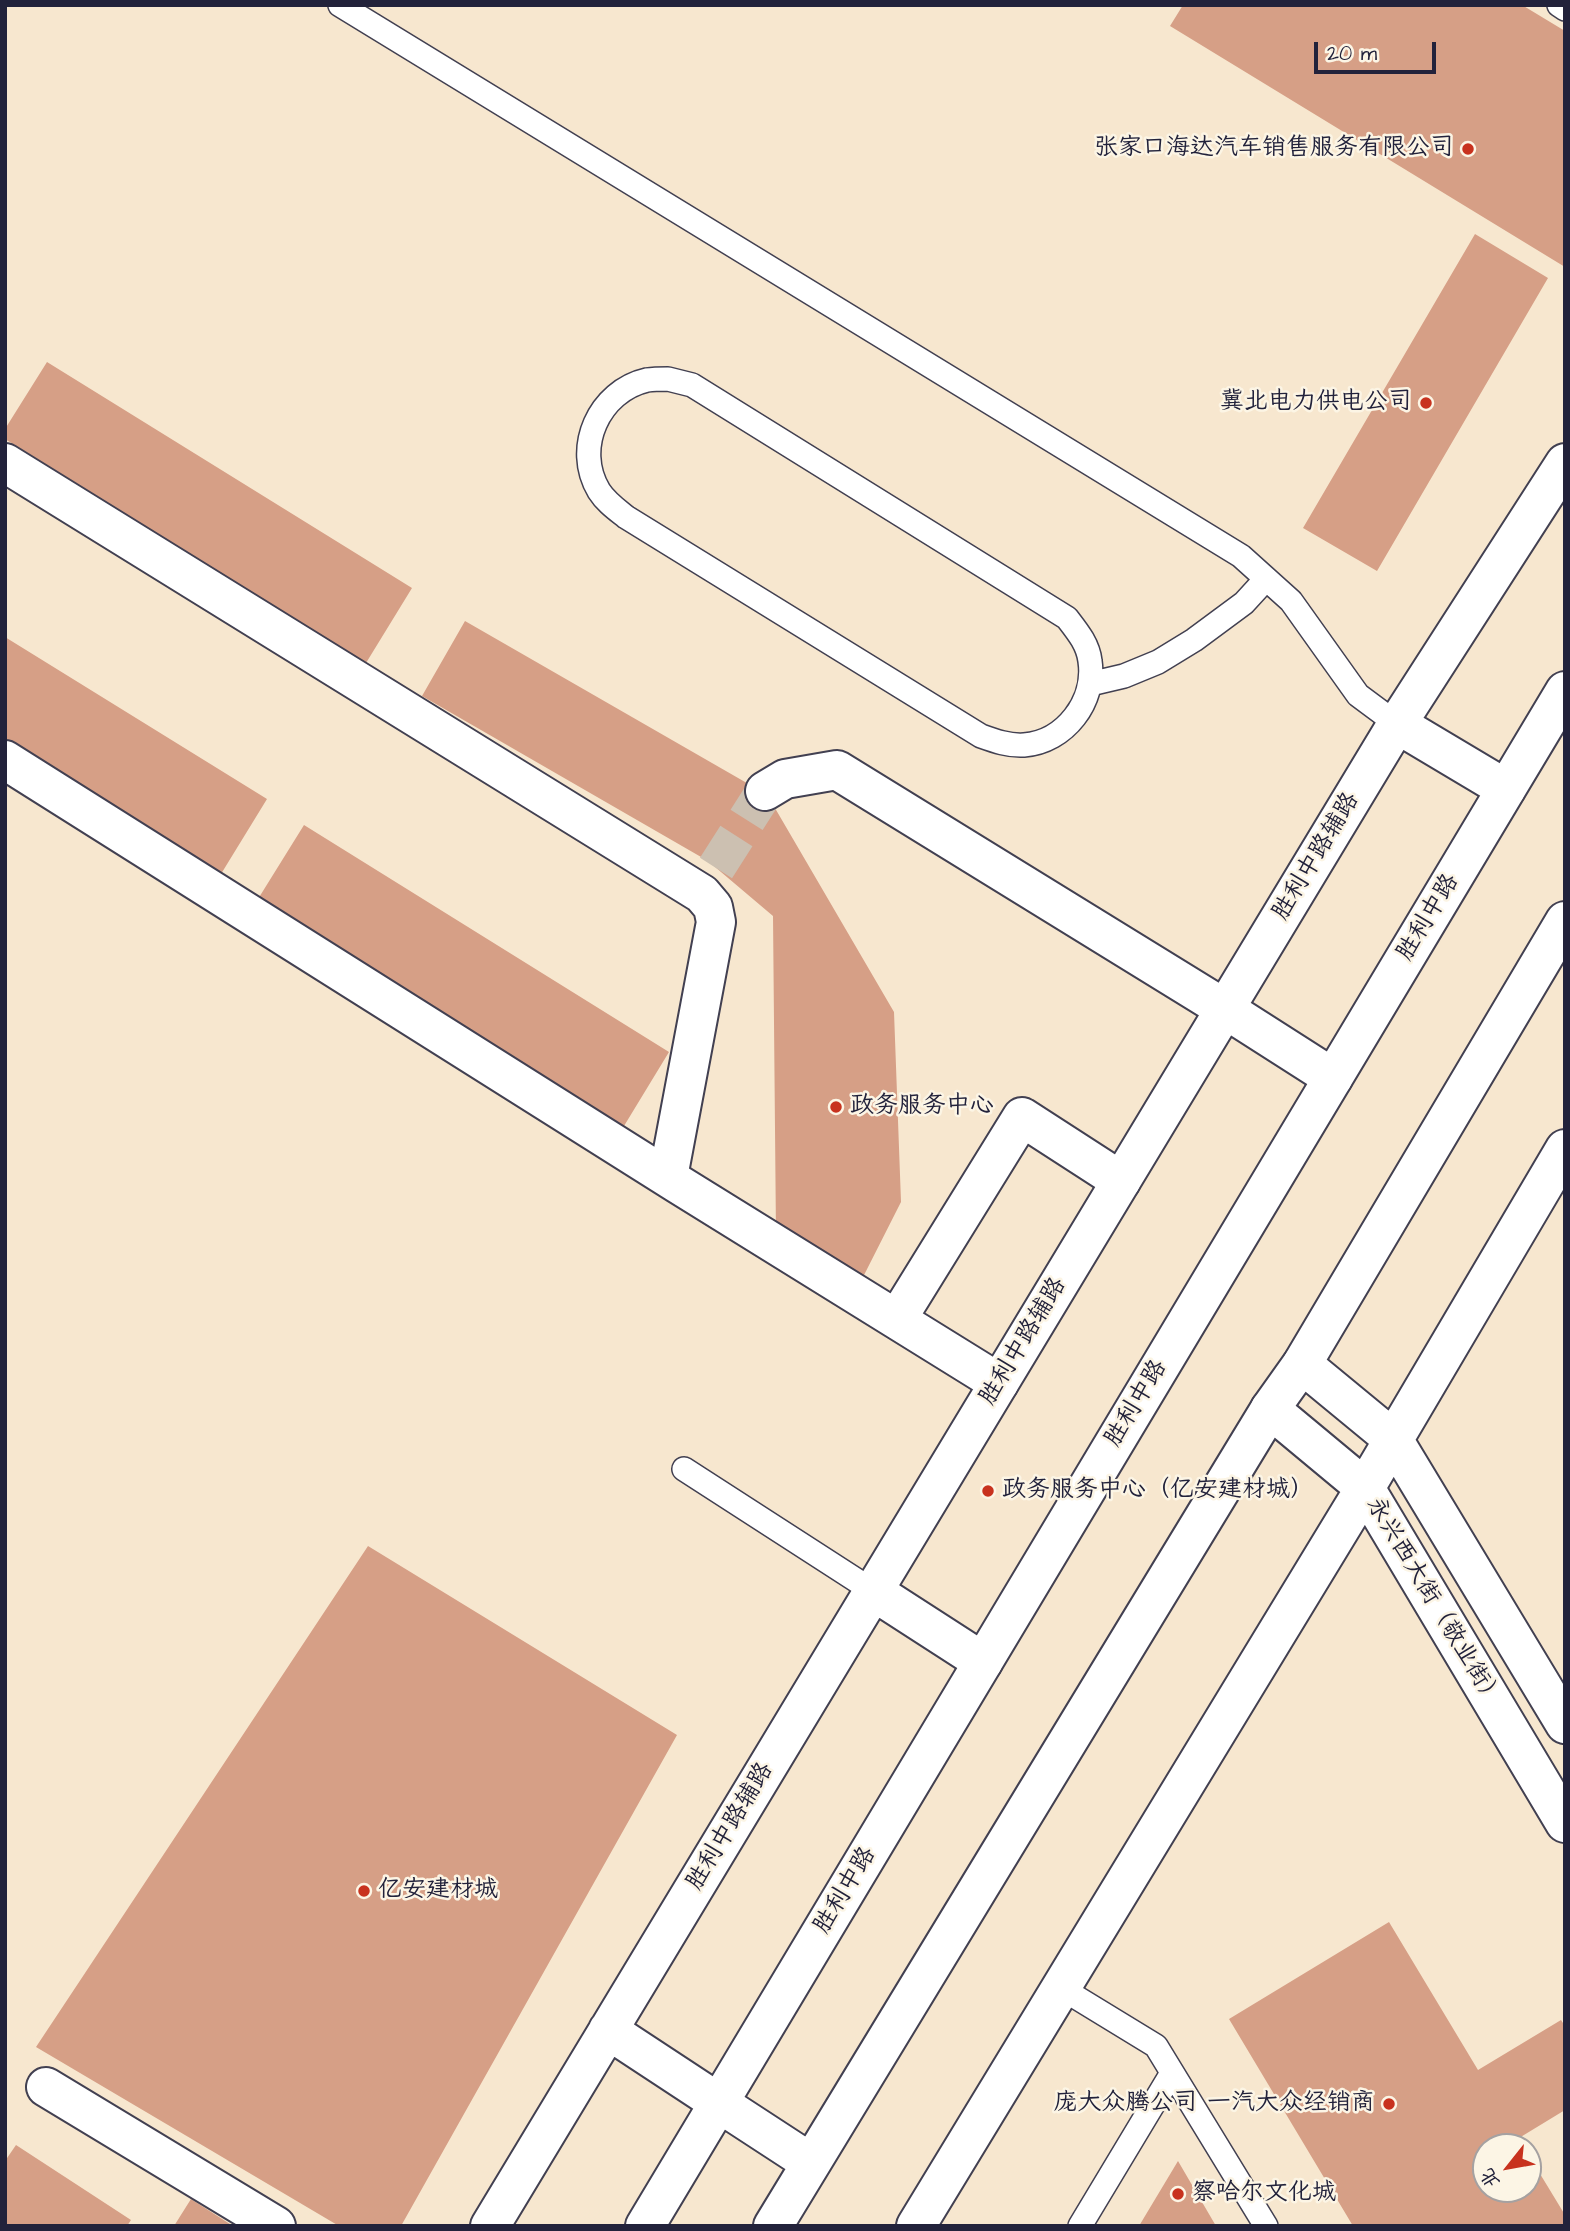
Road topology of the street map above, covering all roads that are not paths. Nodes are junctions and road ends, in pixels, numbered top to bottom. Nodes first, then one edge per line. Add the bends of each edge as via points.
1 (340, 5) edge
2 (1559, 5) edge
3 (1565, 9) edge
4 (5, 463) edge
5 (1565, 463) edge
6 (1266, 579) junction
7 (1090, 684) junction
8 (1565, 691) edge
9 (1397, 724) junction
10 (5, 760) edge
11 (1506, 789) junction
12 (765, 791) tunnel mouth
13 (1565, 921) edge
14 (1224, 1009) junction
15 (1333, 1078) junction
16 (1565, 1149) edge
17 (668, 1177) junction
18 (1121, 1181) junction
19 (897, 1320) junction
20 (1302, 1364) junction
21 (999, 1383) junction
22 (1270, 1409) junction
23 (1393, 1439) junction
24 (684, 1469) dead end
25 (1365, 1488) junction
26 (873, 1591) junction
27 (983, 1662) junction
28 (1565, 1724) edge
29 (1565, 1824) edge
30 (1060, 1988) junction
31 (608, 2030) junction
32 (1172, 2073) junction
33 (46, 2087) dead end
34 (719, 2103) junction
35 (811, 2163) junction
36 (276, 2226) edge
37 (490, 2226) edge
38 (645, 2226) edge
39 (773, 2226) edge
40 (916, 2226) edge
41 (1080, 2226) edge
42 (1266, 2226) edge

1 - 6 lane via 1241,556
2 - 3 lane
4 - 17 main road via 709,881 716,922
5 - 9 main road, 胜利中路辅路
6 - 7 lane via 1244,603 1158,662
6 - 9 lane via 1291,601 1358,695
7 - 7 lane via 1090,660 1082,637 1067,618 692,385 648,380 621,391 600,412 588,450 594,480 610,505 981,736 1024,745 1047,740 1068,726 1083,707
8 - 11 main road, 胜利中路
9 - 11 main road
9 - 14 main road, 胜利中路辅路
10 - 17 main road
11 - 15 main road, 胜利中路
12 - 14 main road via 785,779 836,770
13 - 20 main road
14 - 15 main road
14 - 18 main road, 胜利中路辅路
15 - 27 main road, 胜利中路
16 - 23 main road
17 - 19 main road
18 - 19 main road via 1022,1117
18 - 21 main road, 胜利中路辅路
19 - 21 main road
20 - 22 main road
20 - 23 main road, 永兴西大街（敬业街）
21 - 26 main road, 胜利中路辅路
22 - 25 main road, 永兴西大街（敬业街）
22 - 35 main road
23 - 25 main road
23 - 28 main road, 永兴西大街（敬业街）
24 - 26 lane
25 - 29 main road, 永兴西大街（敬业街）
25 - 30 main road
26 - 27 main road
26 - 31 main road, 胜利中路辅路
27 - 34 main road, 胜利中路
30 - 32 lane via 1156,2046
30 - 40 main road
31 - 34 main road
31 - 37 main road, 胜利中路辅路
32 - 41 lane
32 - 42 lane
33 - 36 main road
34 - 35 main road
34 - 38 main road, 胜利中路
35 - 39 main road

